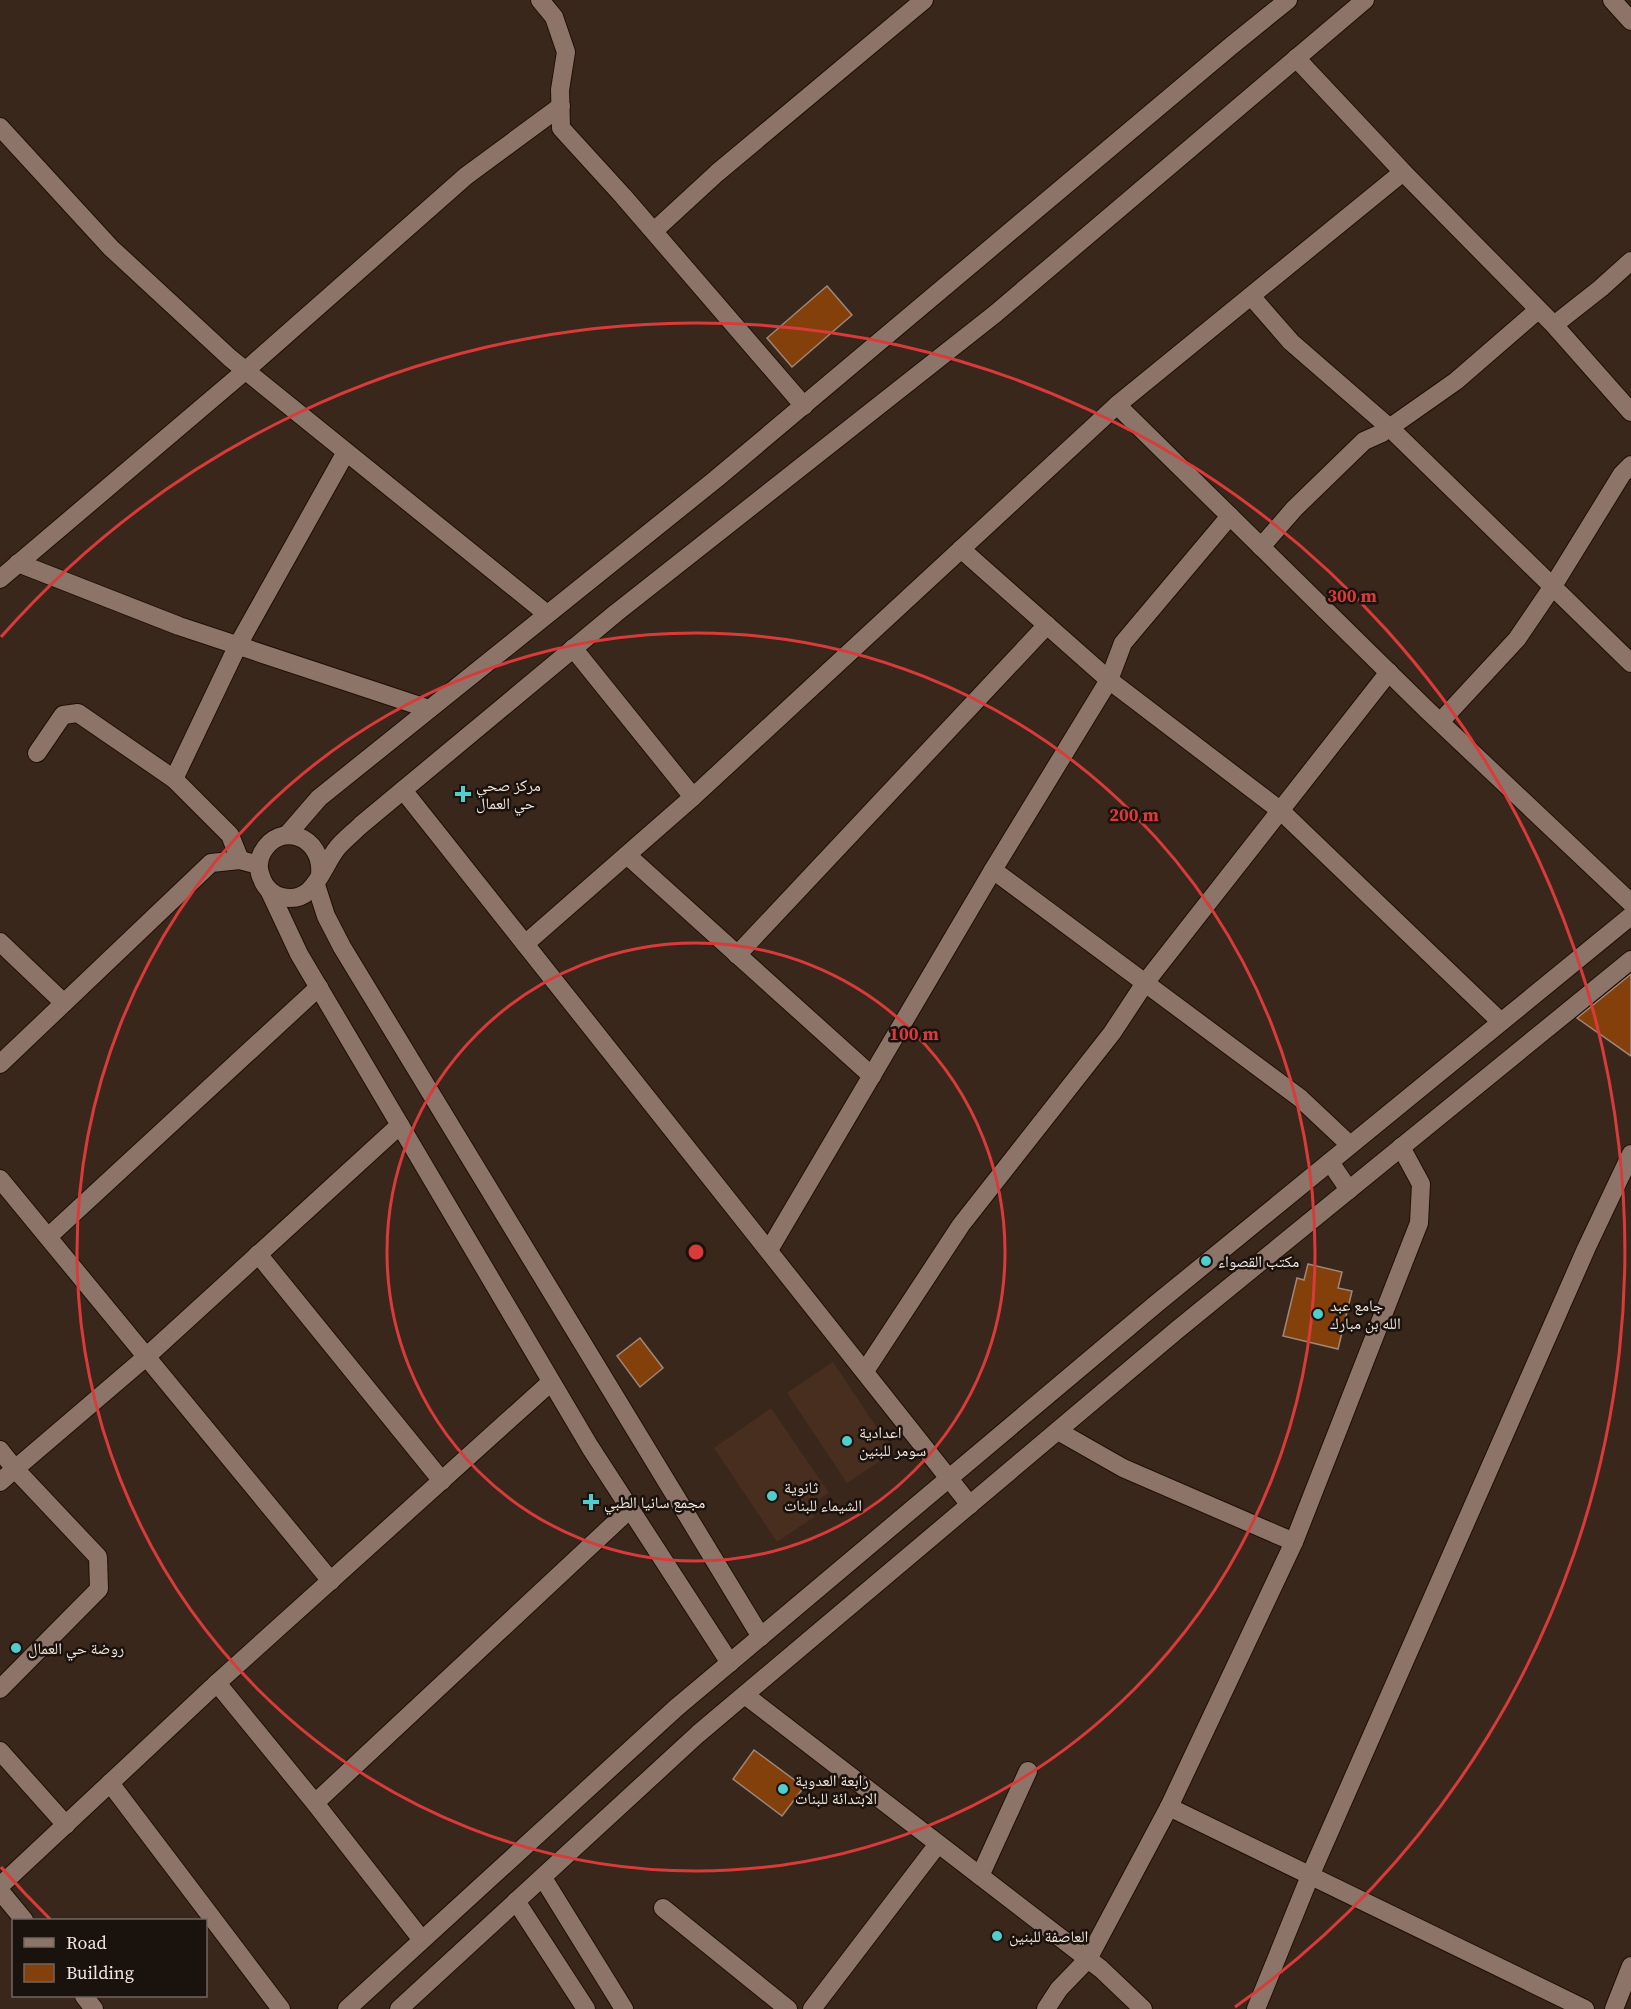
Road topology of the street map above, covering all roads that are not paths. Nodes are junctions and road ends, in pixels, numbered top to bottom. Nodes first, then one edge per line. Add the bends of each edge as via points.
1 (540, 0) edge
2 (924, 0) edge
3 (1288, 0) edge
4 (1365, 0) edge
5 (1612, 0) edge
6 (1631, 21) edge
7 (1296, 58) junction
8 (561, 106) junction
9 (0, 127) edge
10 (1403, 172) junction
11 (654, 231) junction
12 (1631, 261) edge
13 (1251, 296) junction
14 (1539, 310) junction
15 (1554, 325) junction
16 (245, 371) junction
17 (1117, 405) junction
18 (804, 406) junction
19 (1631, 412) edge
20 (1390, 428) junction
21 (346, 452) junction
22 (1631, 465) edge
23 (1230, 516) junction
24 (1261, 546) junction
25 (961, 549) junction
26 (18, 563) junction
27 (0, 579) edge
28 (1553, 586) junction
29 (547, 614) junction
30 (1047, 625) junction
31 (238, 645) junction
32 (573, 648) junction
33 (1631, 663) edge
34 (1389, 672) junction
35 (1109, 680) junction
36 (429, 709) junction
37 (1440, 722) junction
38 (37, 753) dead end
39 (174, 779) junction
40 (403, 790) junction
41 (693, 797) junction
42 (1281, 811) junction
43 (287, 836) junction
44 (627, 855) junction
45 (240, 860) junction
46 (259, 864) junction
47 (993, 870) junction
48 (318, 880) junction
49 (269, 890) junction
50 (1631, 903) edge
51 (1631, 916) edge
52 (0, 942) edge
53 (525, 944) junction
54 (737, 955) junction
55 (1631, 960) edge
56 (1145, 983) junction
57 (319, 987) junction
58 (64, 1003) junction
59 (1501, 1022) junction
60 (0, 1064) edge
61 (872, 1076) junction
62 (400, 1125) junction
63 (1350, 1145) junction
64 (1401, 1147) junction
65 (1631, 1154) edge
66 (1330, 1162) junction
67 (0, 1179) edge
68 (1349, 1190) junction
69 (48, 1237) junction
70 (769, 1250) junction
71 (258, 1254) junction
72 (146, 1357) junction
73 (865, 1371) junction
74 (551, 1382) junction
75 (1058, 1431) junction
76 (0, 1450) edge
77 (15, 1469) junction
78 (950, 1478) junction
79 (442, 1481) junction
80 (0, 1482) edge
81 (970, 1505) junction
82 (630, 1509) junction
83 (1294, 1542) junction
84 (331, 1581) junction
85 (761, 1637) junction
86 (730, 1663) junction
87 (217, 1683) junction
88 (0, 1689) edge
89 (745, 1695) junction
90 (0, 1750) edge
91 (1028, 1771) dead end
92 (110, 1783) junction
93 (315, 1803) junction
94 (1168, 1807) junction
95 (66, 1825) junction
96 (938, 1844) junction
97 (980, 1876) junction
98 (1310, 1876) junction
99 (543, 1878) junction
100 (0, 1889) edge
101 (516, 1902) junction
102 (663, 1908) dead end
103 (23, 1919) edge
104 (422, 1940) junction
105 (581, 1940) junction
106 (1088, 1959) junction
107 (556, 1962) junction
108 (1631, 1966) edge
109 (1627, 1990) edge
110 (281, 2009) edge
111 (347, 2009) edge
112 (399, 2009) edge
113 (586, 2009) edge
114 (624, 2009) edge
115 (788, 2009) edge
116 (812, 2009) edge
117 (1046, 2009) edge
118 (1143, 2009) edge
119 (1256, 2009) edge
120 (1585, 2009) edge
121 (1614, 2009) edge

1 - 8 street via 554,17 566,52
2 - 11 street via 717,173
3 - 18 street
4 - 7 street
5 - 6 street
7 - 10 street
7 - 32 street via 995,314
8 - 11 street via 561,128
8 - 16 street via 466,176
9 - 16 street via 111,248
10 - 13 street
10 - 14 street
11 - 18 street
12 - 15 street
13 - 17 street
13 - 20 street via 1291,342
14 - 15 street
14 - 20 street via 1456,381
15 - 19 street
16 - 21 street
16 - 26 street
17 - 23 street
17 - 25 street
18 - 29 street
20 - 24 street via 1364,441
20 - 28 street
21 - 29 street
21 - 31 street
22 - 28 street
23 - 24 street
23 - 35 street via 1123,643
24 - 34 street
25 - 30 street
25 - 41 street
26 - 27 street
26 - 31 street
28 - 33 street
28 - 37 street via 1517,639
29 - 36 street
30 - 35 street
30 - 54 street
31 - 36 street
31 - 39 street
32 - 40 street
32 - 41 street
34 - 37 street
34 - 42 street
35 - 42 street
35 - 47 street
36 - 43 street via 319,798
37 - 50 street
38 - 39 street via 63,715 78,713
39 - 45 street via 230,835
40 - 48 street via 338,847
40 - 53 street
41 - 44 street
42 - 56 street
42 - 59 street
43 - 46 street via 268,845
43 - 48 street via 307,840 314,847 321,865
44 - 53 street
44 - 54 street
45 - 46 street
45 - 58 street via 211,863
46 - 49 street
47 - 56 street
47 - 61 street
48 - 49 street via 299,897 278,896
48 - 85 street via 326,916 342,947
49 - 57 street
51 - 59 street
52 - 58 street
53 - 70 street
54 - 61 street
55 - 64 street
56 - 63 street via 1300,1098
56 - 73 street via 1112,1033 961,1225
57 - 62 street
57 - 69 street
58 - 60 street
59 - 63 street
61 - 70 street
62 - 71 street
62 - 74 street
63 - 66 street
64 - 68 street
64 - 83 street via 1421,1184 1419,1223
65 - 98 street
66 - 68 street
66 - 78 street
67 - 69 street
68 - 75 street
69 - 72 street
70 - 73 street
71 - 72 street
71 - 79 street
72 - 77 street
72 - 84 street
73 - 78 street
74 - 79 street
74 - 82 street
75 - 81 street
75 - 83 street via 1124,1468
76 - 77 street
77 - 80 street
77 - 88 street via 98,1557 99,1588
78 - 81 street
78 - 85 street
79 - 84 street
81 - 89 street
82 - 86 street
82 - 93 street
83 - 94 street
84 - 87 street
85 - 86 street
86 - 104 street
87 - 92 street
87 - 93 street
89 - 96 street
89 - 99 street
90 - 95 street
91 - 97 street
92 - 95 street
92 - 110 street
93 - 104 street
94 - 98 street
94 - 106 street
95 - 100 street
96 - 97 street
96 - 116 street
97 - 106 street
98 - 119 street
98 - 120 street
99 - 101 street
99 - 105 street
100 - 103 street
101 - 107 street
101 - 112 street
102 - 115 street
104 - 111 street
105 - 107 street via 564,1941
105 - 114 street
106 - 117 street
106 - 118 street
107 - 113 street
108 - 109 street
109 - 121 street

